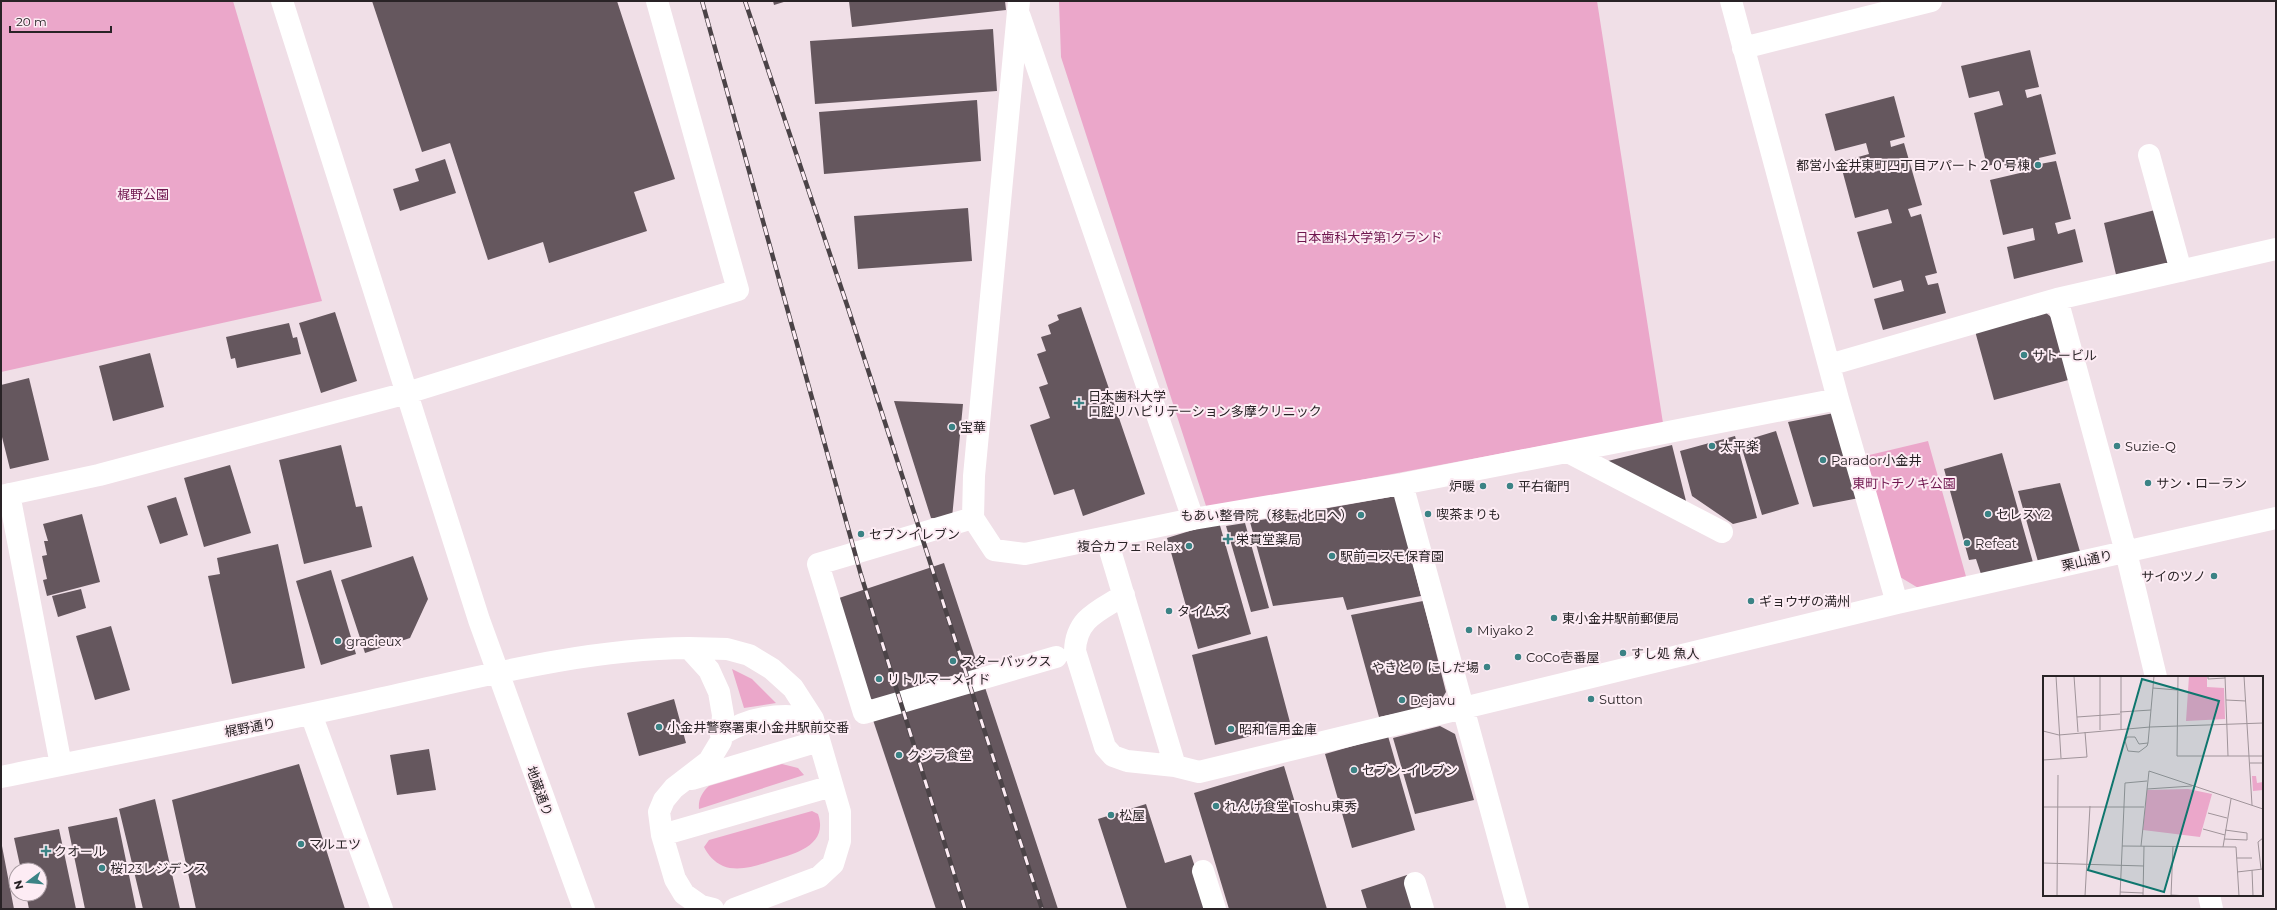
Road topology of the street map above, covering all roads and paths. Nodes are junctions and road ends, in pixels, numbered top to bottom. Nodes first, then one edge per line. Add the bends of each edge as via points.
1 (282, 1) edge
2 (657, 1) edge
3 (1731, 1) edge
4 (1931, 1) edge
5 (1018, 5) edge
6 (1743, 48) junction
7 (2149, 155) dead end
8 (2276, 249) edge
9 (2181, 271) junction
10 (2057, 299) junction
11 (1829, 365) junction
12 (407, 393) junction
13 (1838, 399) junction
14 (1568, 452) junction
15 (1402, 484) junction
16 (5, 495) edge
17 (973, 518) junction
18 (2276, 518) edge
19 (1192, 519) junction
20 (1722, 532) dead end
21 (1106, 537) junction
22 (2126, 552) junction
23 (1124, 595) junction
24 (1897, 603) junction
25 (689, 648) junction
26 (1056, 657) dead end
27 (498, 673) junction
28 (2156, 676) edge
29 (1464, 709) junction
30 (311, 714) junction
31 (813, 719) junction
32 (721, 735) junction
33 (819, 741) junction
34 (61, 765) junction
35 (1175, 766) junction
36 (1, 778) edge
37 (685, 781) junction
38 (832, 786) junction
39 (662, 835) junction
40 (1204, 871) dead end
41 (1416, 883) dead end
42 (2209, 896) edge
43 (382, 909) edge
44 (584, 909) edge
45 (713, 909) edge
46 (734, 909) edge
47 (1215, 909) edge
48 (1423, 909) edge
49 (1518, 909) edge
50 (2212, 909) edge

1 - 12 street, 地蔵通り
2 - 12 street via 738,290
3 - 6 street
4 - 6 street
5 - 17 street via 974,476
5 - 19 street
6 - 11 street
7 - 9 street
8 - 9 street
9 - 10 street
10 - 11 street
10 - 22 street
11 - 13 street
12 - 16 street via 99,475
12 - 27 street, 地蔵通り
13 - 14 street
13 - 24 street
14 - 15 street
14 - 20 street
15 - 19 street
15 - 29 street
16 - 34 street
17 - 21 street via 994,550 1025,554
17 - 26 street via 818,564 864,714
18 - 22 street, 栗山通り
19 - 21 street
21 - 23 street
22 - 24 street, 栗山通り
22 - 28 street
23 - 35 street
23 - 35 street, 栗山通り via 1085,621 1078,630 1075,651 1105,747 1113,756 1127,761
24 - 29 street, 栗山通り
25 - 27 street, 梶野通り via 647,648 606,652
25 - 31 street, 梶野通り via 727,649 749,655 772,669 794,688
25 - 32 street via 709,670 718,692 723,715
27 - 30 street, 梶野通り
27 - 44 street, 地蔵通り
29 - 35 street, 栗山通り via 1199,772
29 - 49 street
30 - 34 street, 梶野通り
30 - 43 street
31 - 32 street via 796,715 755,718
31 - 33 street, 梶野通り
32 - 37 street via 721,741 709,761
33 - 37 street
33 - 38 street, 梶野通り
34 - 36 street, 梶野通り
37 - 39 street via 674,788 664,800 659,812
38 - 39 street
38 - 46 street, 梶野通り via 840,812 840,841 833,864 819,877
39 - 45 street via 675,879 684,894 701,906
40 - 47 street
41 - 48 street
42 - 50 street

